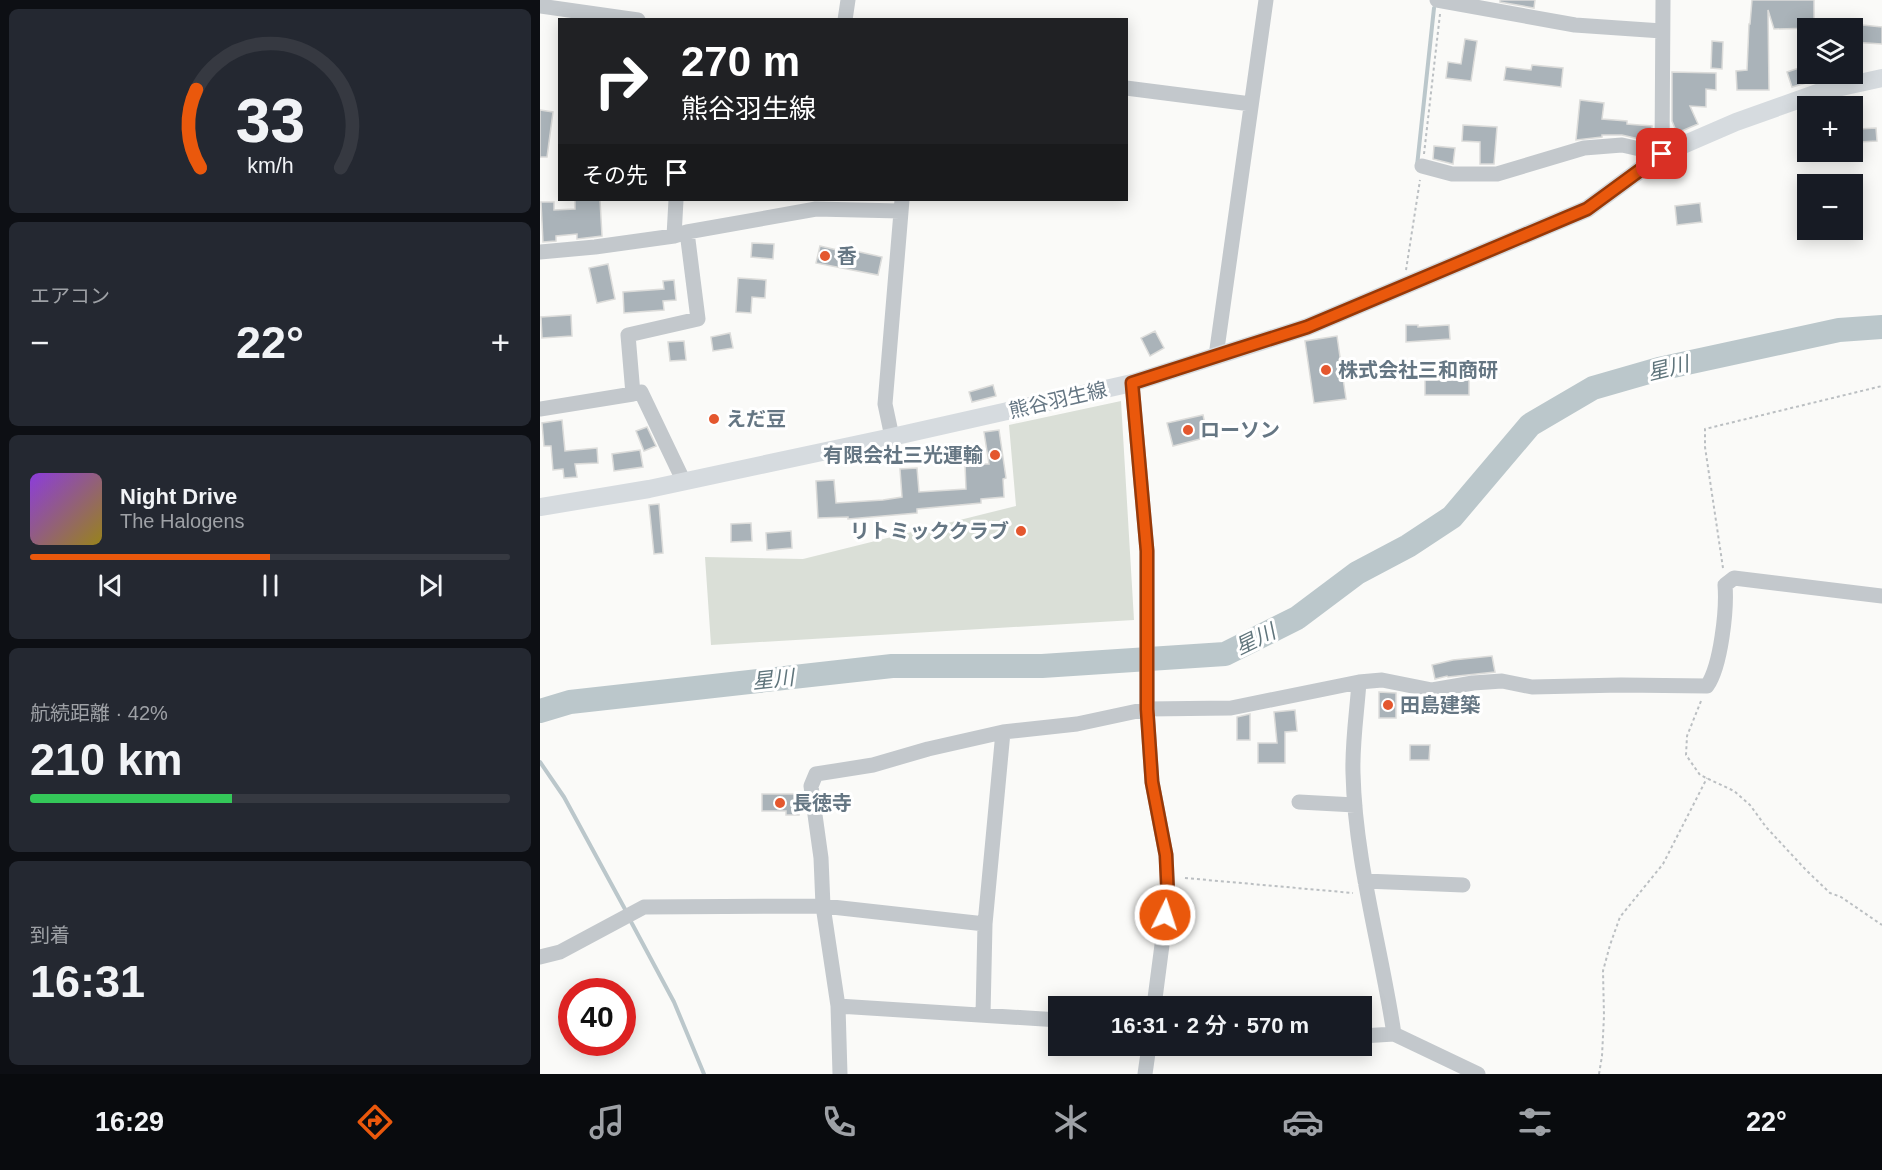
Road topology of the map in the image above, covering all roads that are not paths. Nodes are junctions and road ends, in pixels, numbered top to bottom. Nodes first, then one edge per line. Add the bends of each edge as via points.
1 (848, 0) edge
2 (1266, 0) edge
3 (1439, 0) edge
4 (1663, 0) edge
5 (540, 6) edge
6 (624, 18) edge
7 (845, 18) edge
8 (1662, 32) junction
9 (1882, 78) edge
10 (1128, 88) edge
11 (1251, 104) junction
12 (1662, 154) junction
13 (1422, 166) road end
14 (676, 201) edge
15 (901, 205) edge
16 (680, 234) junction
17 (540, 252) edge
18 (1216, 356) junction
19 (1132, 383) junction
20 (633, 394) junction
21 (540, 409) edge
22 (892, 437) junction
23 (684, 482) junction
24 (540, 507) edge
25 (1882, 596) edge
26 (1359, 682) junction
27 (1147, 702) junction
28 (1003, 732) junction
29 (1299, 802) dead end
30 (1355, 805) junction
31 (1463, 885) dead end
32 (1366, 888) junction
33 (823, 906) junction
34 (985, 924) junction
35 (540, 957) edge
36 (1155, 996) edge
37 (838, 1006) junction
38 (983, 1015) junction
39 (1048, 1019) edge
40 (1394, 1034) junction
41 (1372, 1035) edge
42 (1148, 1056) edge
43 (840, 1074) edge
44 (1145, 1074) edge
45 (1478, 1074) edge

1 - 7 street
2 - 11 street
3 - 8 street via 1575,25
4 - 8 street
5 - 6 street
8 - 12 street
9 - 12 main road, 熊谷羽生線 via 1823,91
10 - 11 street
11 - 18 street
12 - 13 street via 1622,145 1584,148 1497,174 1452,174
12 - 18 main road, 熊谷羽生線 via 1587,209 1307,327
14 - 16 street
15 - 16 street via 816,208
15 - 22 street via 885,404
16 - 17 street
16 - 20 street via 698,319 628,335
18 - 19 main road, 熊谷羽生線
19 - 22 main road, 熊谷羽生線
19 - 27 street via 1147,551
20 - 21 street
20 - 23 street via 641,392
22 - 23 main road, 熊谷羽生線
23 - 24 main road, 熊谷羽生線
25 - 26 street via 1734,578 1725,585 1727,604 1721,642 1707,686 1532,687 1502,681 1432,690 1382,680
26 - 27 street via 1231,708
26 - 30 street via 1353,771
27 - 28 street via 1077,724
27 - 36 street via 1152,782 1166,855 1168,899
28 - 33 street via 873,765 816,774 811,786
28 - 34 street
29 - 30 street
30 - 32 street
31 - 32 street
32 - 40 street
33 - 34 street
33 - 35 street via 644,907 560,952
33 - 37 street
34 - 38 street
37 - 38 street
37 - 43 street
38 - 39 street
40 - 41 street
40 - 45 street
42 - 44 street

